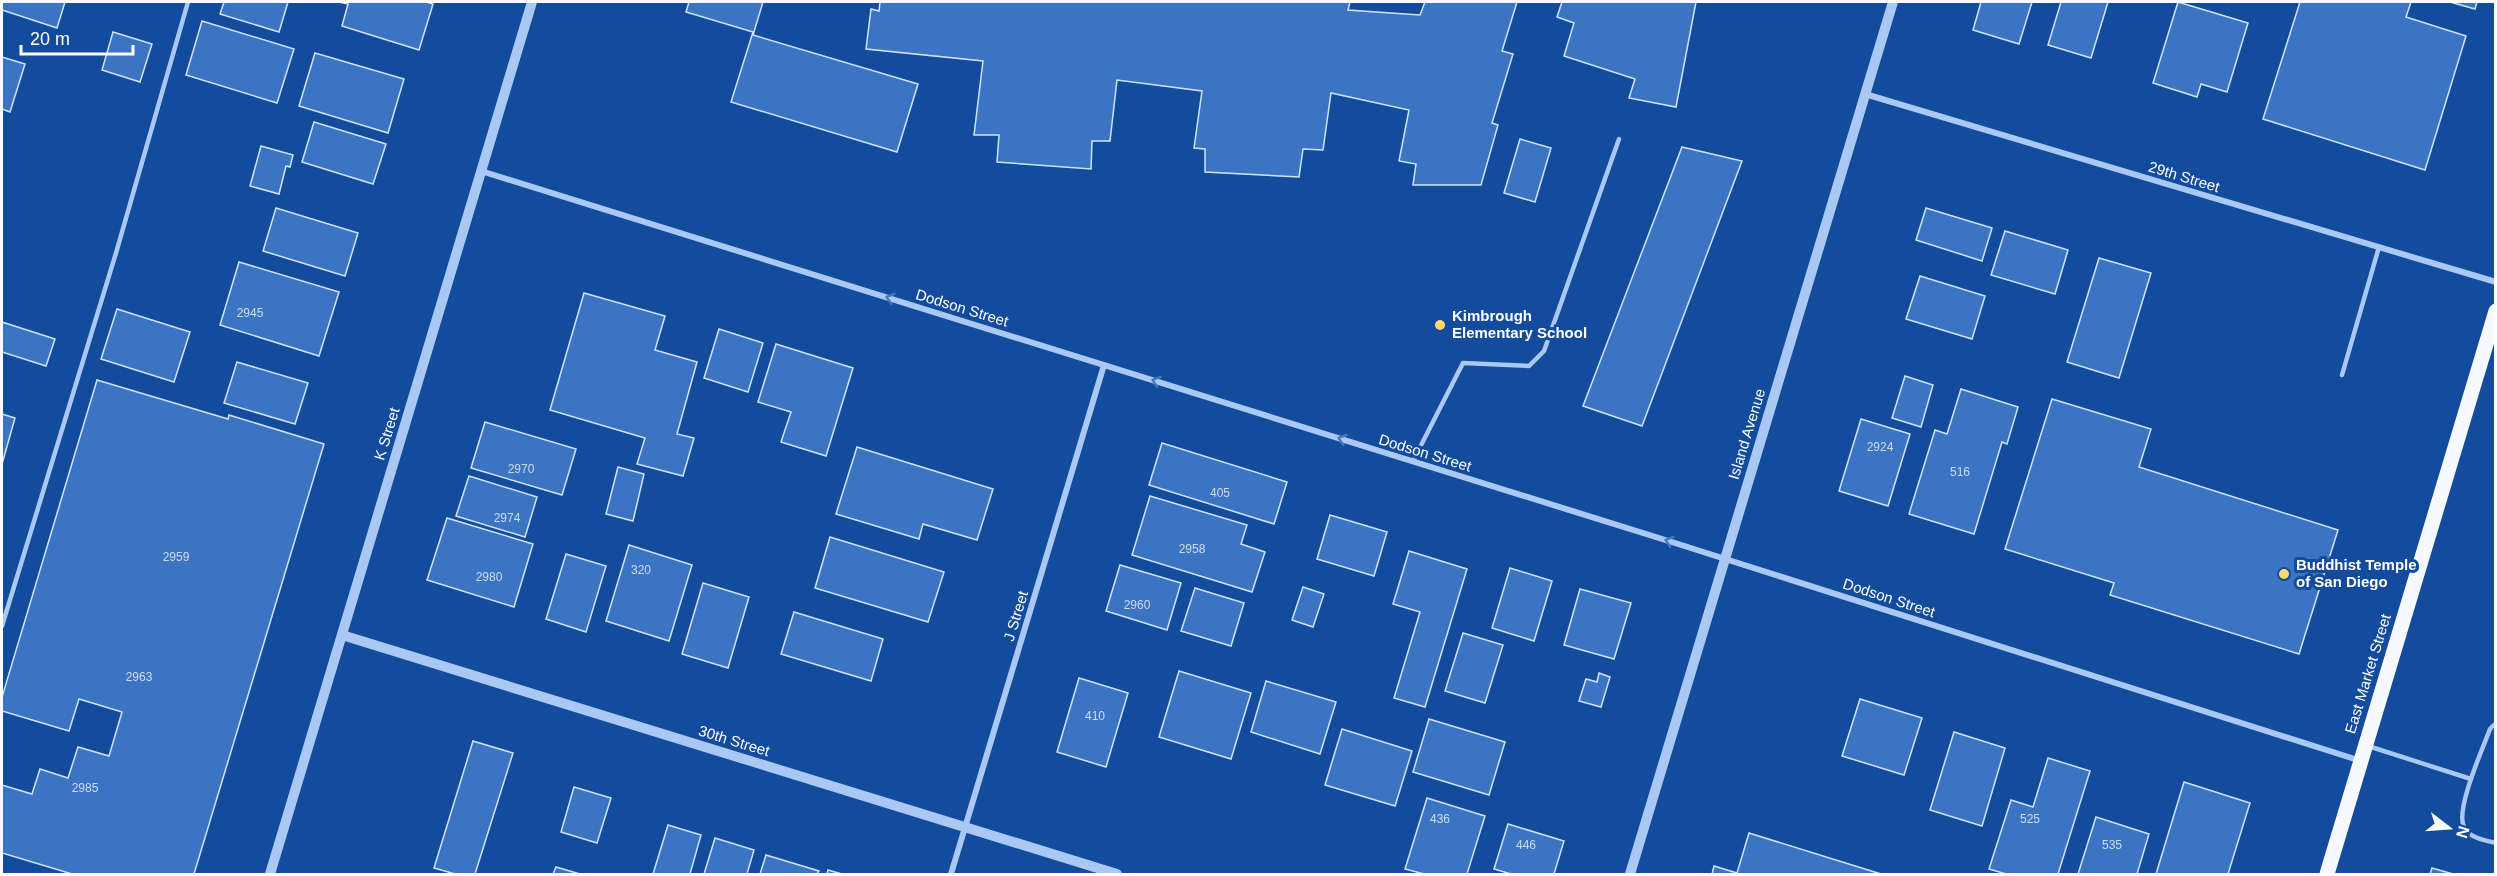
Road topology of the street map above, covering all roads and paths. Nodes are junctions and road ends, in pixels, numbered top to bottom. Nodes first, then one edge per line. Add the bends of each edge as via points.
1 (188, 2) edge
2 (532, 2) edge
3 (1893, 2) edge
4 (1865, 94) junction
5 (1619, 139) dead end
6 (482, 171) junction
7 (2379, 247) junction
8 (2496, 282) edge
9 (2496, 311) edge
10 (1104, 365) junction
11 (2342, 375) dead end
12 (1413, 461) junction
13 (1725, 559) junction
14 (2, 626) edge
15 (342, 635) junction
16 (2496, 723) edge
17 (2366, 746) junction
18 (2361, 761) junction
19 (2471, 779) junction
20 (965, 828) junction
21 (2496, 843) edge
22 (270, 874) edge
23 (951, 874) edge
24 (1117, 874) edge
25 (1630, 874) edge
26 (2327, 874) edge

1 - 14 lane
2 - 6 street, K Street
3 - 4 street, Island Avenue
4 - 7 street, 29th Street
4 - 13 street, Island Avenue
5 - 12 lane via 1544,351 1529,366 1463,363
10 -> 6 street, Dodson Street
6 - 15 street, K Street
7 - 8 street, 29th Street
7 - 11 lane
9 - 17 main road, East Market Street
12 -> 10 street, Dodson Street
10 - 20 street, J Street
13 -> 12 street, Dodson Street
13 - 18 street, Dodson Street
13 - 25 street, Island Avenue
15 - 20 street, 30th Street
15 - 22 street, K Street
16 - 19 lane via 2490,729
17 - 18 main road, East Market Street
17 - 19 lane
18 - 26 main road, East Market Street
19 - 21 lane via 2461,817 2464,827 2472,836
20 - 23 street, J Street
20 - 24 street, 30th Street

